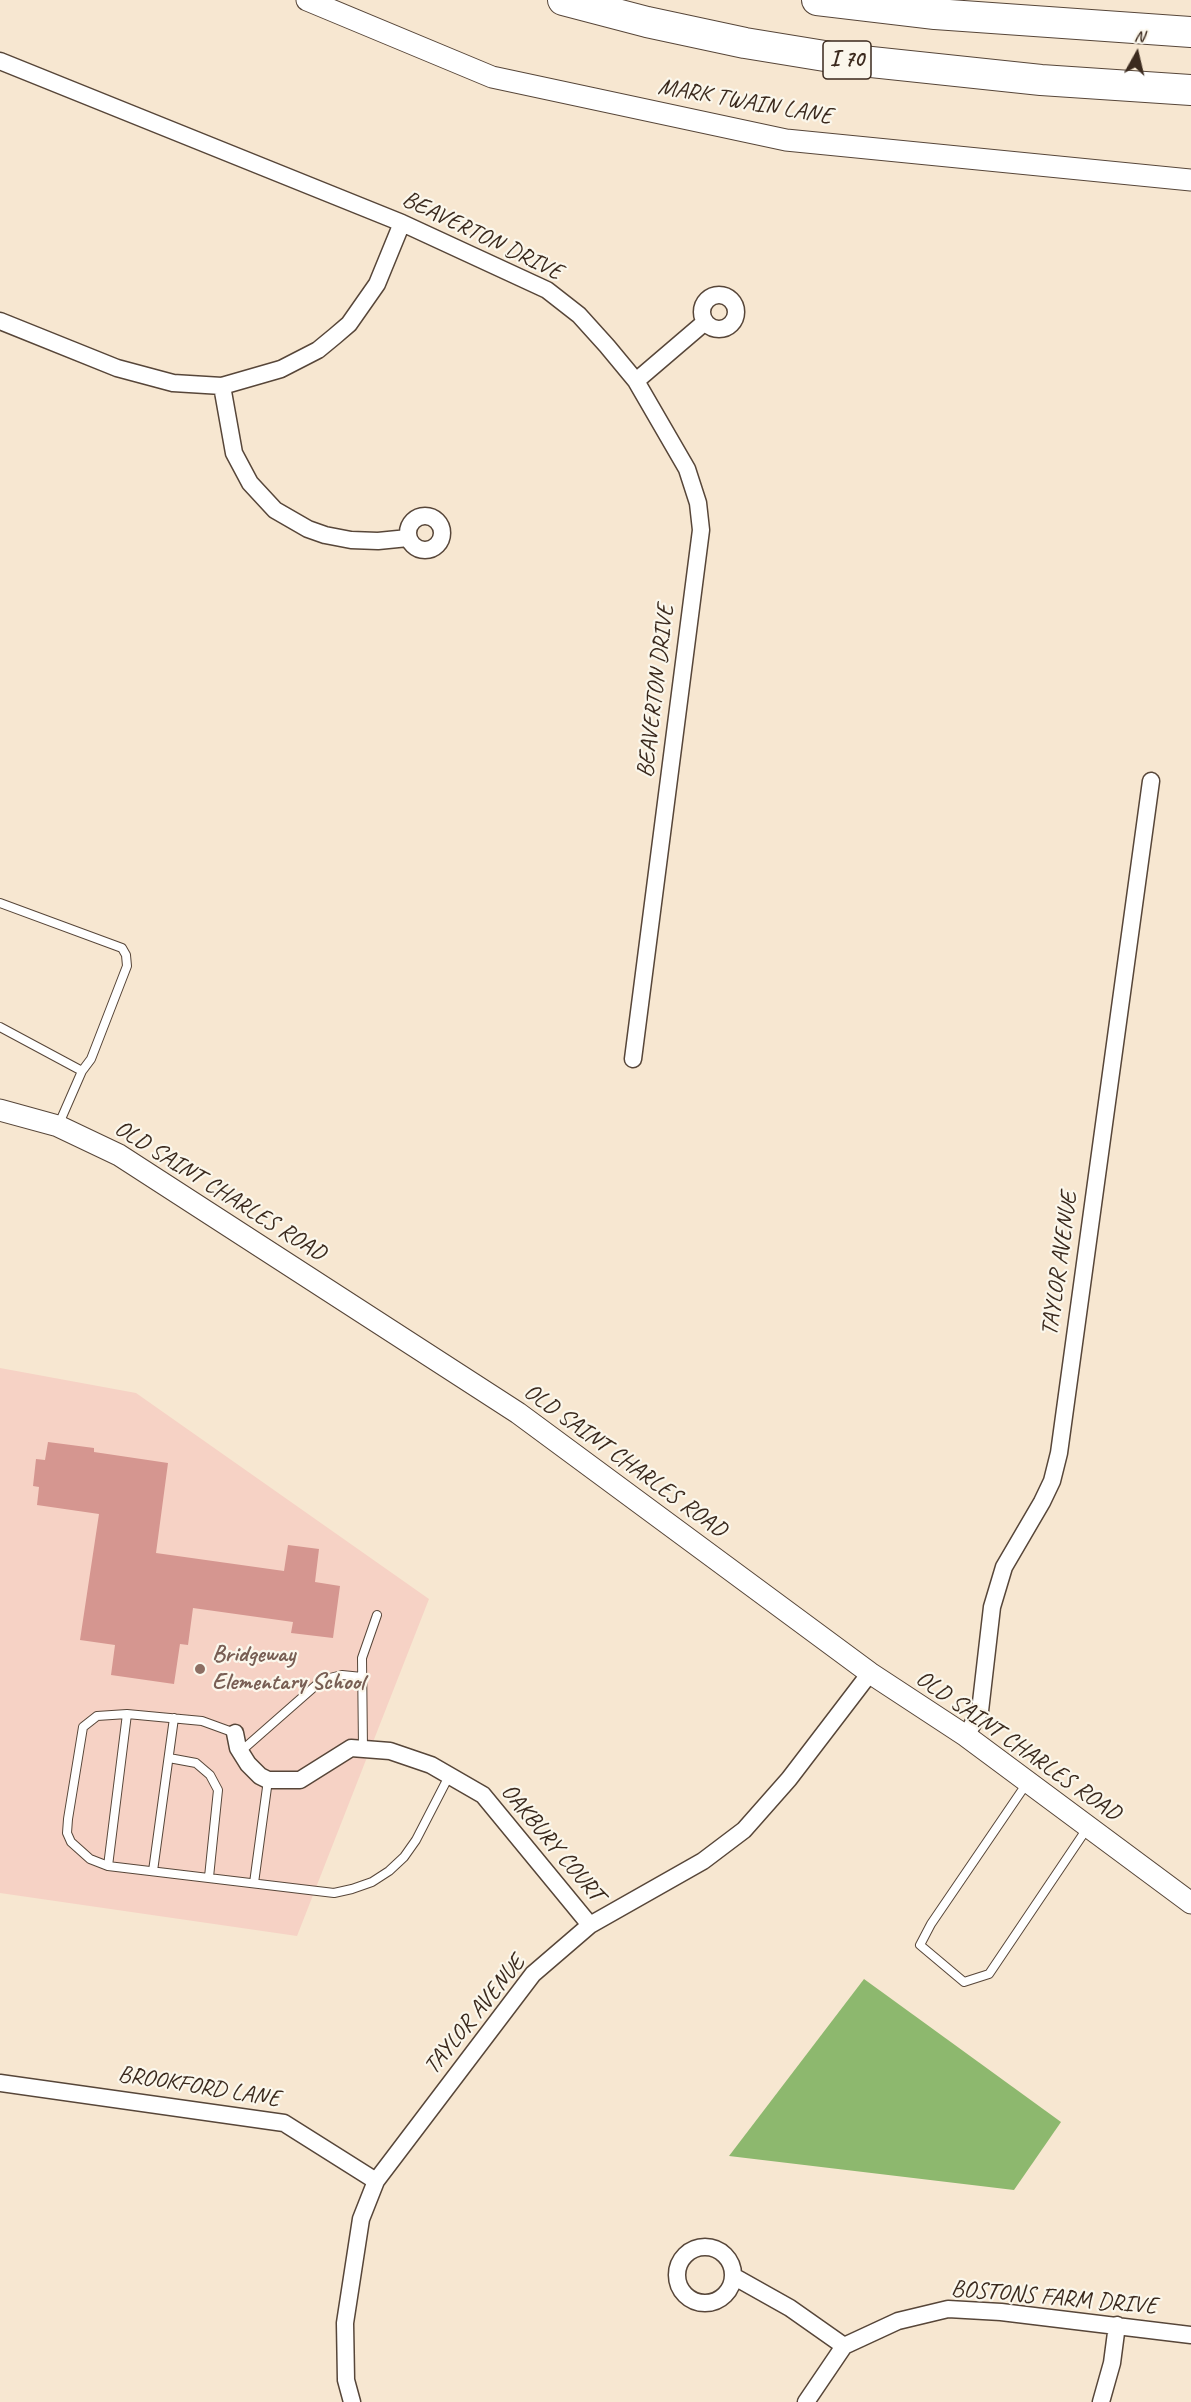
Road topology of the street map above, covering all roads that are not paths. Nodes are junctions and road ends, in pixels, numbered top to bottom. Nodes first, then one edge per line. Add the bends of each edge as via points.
1 (307, 0) edge
2 (563, 0) edge
3 (817, 0) edge
4 (1191, 32) edge
5 (0, 61) edge
6 (1191, 90) edge
7 (1191, 180) edge
8 (402, 223) junction
9 (0, 321) edge
10 (705, 322) dead end
11 (636, 381) junction
12 (222, 386) junction
13 (408, 538) dead end
14 (1151, 781) dead end
15 (0, 903) edge
16 (0, 1027) edge
17 (633, 1059) dead end
18 (82, 1071) junction
19 (0, 1110) edge
20 (58, 1126) junction
21 (377, 1615) dead end
22 (870, 1673) junction
23 (362, 1677) junction
24 (127, 1714) junction
25 (174, 1718) junction
26 (235, 1733) joint
27 (966, 1736) junction
28 (363, 1749) junction
29 (240, 1752) junction
30 (169, 1758) junction
31 (449, 1776) junction
32 (268, 1779) junction
33 (1028, 1782) junction
34 (1088, 1827) junction
35 (108, 1866) junction
36 (153, 1871) junction
37 (209, 1877) junction
38 (254, 1883) junction
39 (1191, 1903) edge
40 (590, 1925) junction
41 (0, 2083) edge
42 (376, 2181) junction
43 (733, 2276) dead end
44 (1117, 2325) junction
45 (1191, 2335) edge
46 (844, 2346) junction
47 (352, 2402) edge
48 (806, 2402) edge
49 (1101, 2402) edge

1 - 7 street, MARK TWAIN LANE via 492,77 786,140
2 - 6 highway, I 70 via 745,43 843,59 1041,80
3 - 4 highway, I 70 via 935,14
5 - 8 street, BEAVERTON DRIVE
8 - 11 street, BEAVERTON DRIVE via 547,290 579,315
8 - 12 street via 377,284 349,324 318,350 281,369
9 - 12 street via 117,368 173,383
10 - 11 street
11 - 17 street, BEAVERTON DRIVE via 687,469 698,503 701,530
12 - 13 street via 234,453 250,483 275,510 326,535 378,541
14 - 27 street, TAYLOR AVENUE via 1059,1453 1042,1502 1004,1567 992,1607 980,1711
15 - 18 lane via 122,948 126,955 127,966 92,1059
16 - 18 lane
18 - 20 lane
19 - 20 street, OLD SAINT CHARLES ROAD
20 - 22 street, OLD SAINT CHARLES ROAD via 119,1155 518,1413
21 - 23 lane via 362,1658
22 - 27 street, OLD SAINT CHARLES ROAD
22 - 40 street, TAYLOR AVENUE via 789,1779 744,1830 703,1861
23 - 28 lane
23 - 29 lane via 342,1675 322,1680
24 - 25 lane
24 - 35 lane
24 - 35 lane via 97,1716 83,1727 68,1820 71,1842 90,1859
25 - 26 lane via 202,1720
25 - 30 lane
26 - 29 street
27 - 33 street, OLD SAINT CHARLES ROAD
28 - 31 street, OAKBURY COURT via 390,1751 431,1765
28 - 32 street, OAKBURY COURT via 351,1748 300,1780
29 - 32 street via 260,1776
30 - 36 lane
30 - 37 lane via 196,1763 210,1775 218,1790
31 - 38 lane via 410,1849 372,1882 334,1893
31 - 40 street, OAKBURY COURT via 483,1795
32 - 38 lane
33 - 34 street, OLD SAINT CHARLES ROAD
33 - 34 lane via 920,1945 964,1982 989,1974
34 - 39 street, OLD SAINT CHARLES ROAD
35 - 36 lane
36 - 37 lane
37 - 38 lane
40 - 42 street, TAYLOR AVENUE via 534,1974
41 - 42 street, BROOKFORD LANE via 284,2123
42 - 47 street, TAYLOR AVENUE via 361,2220 345,2323 346,2380
43 - 46 street via 790,2308
44 - 45 street, BOSTONS FARM DRIVE
44 - 46 street, BOSTONS FARM DRIVE via 948,2309 898,2321
44 - 49 street
46 - 48 street

